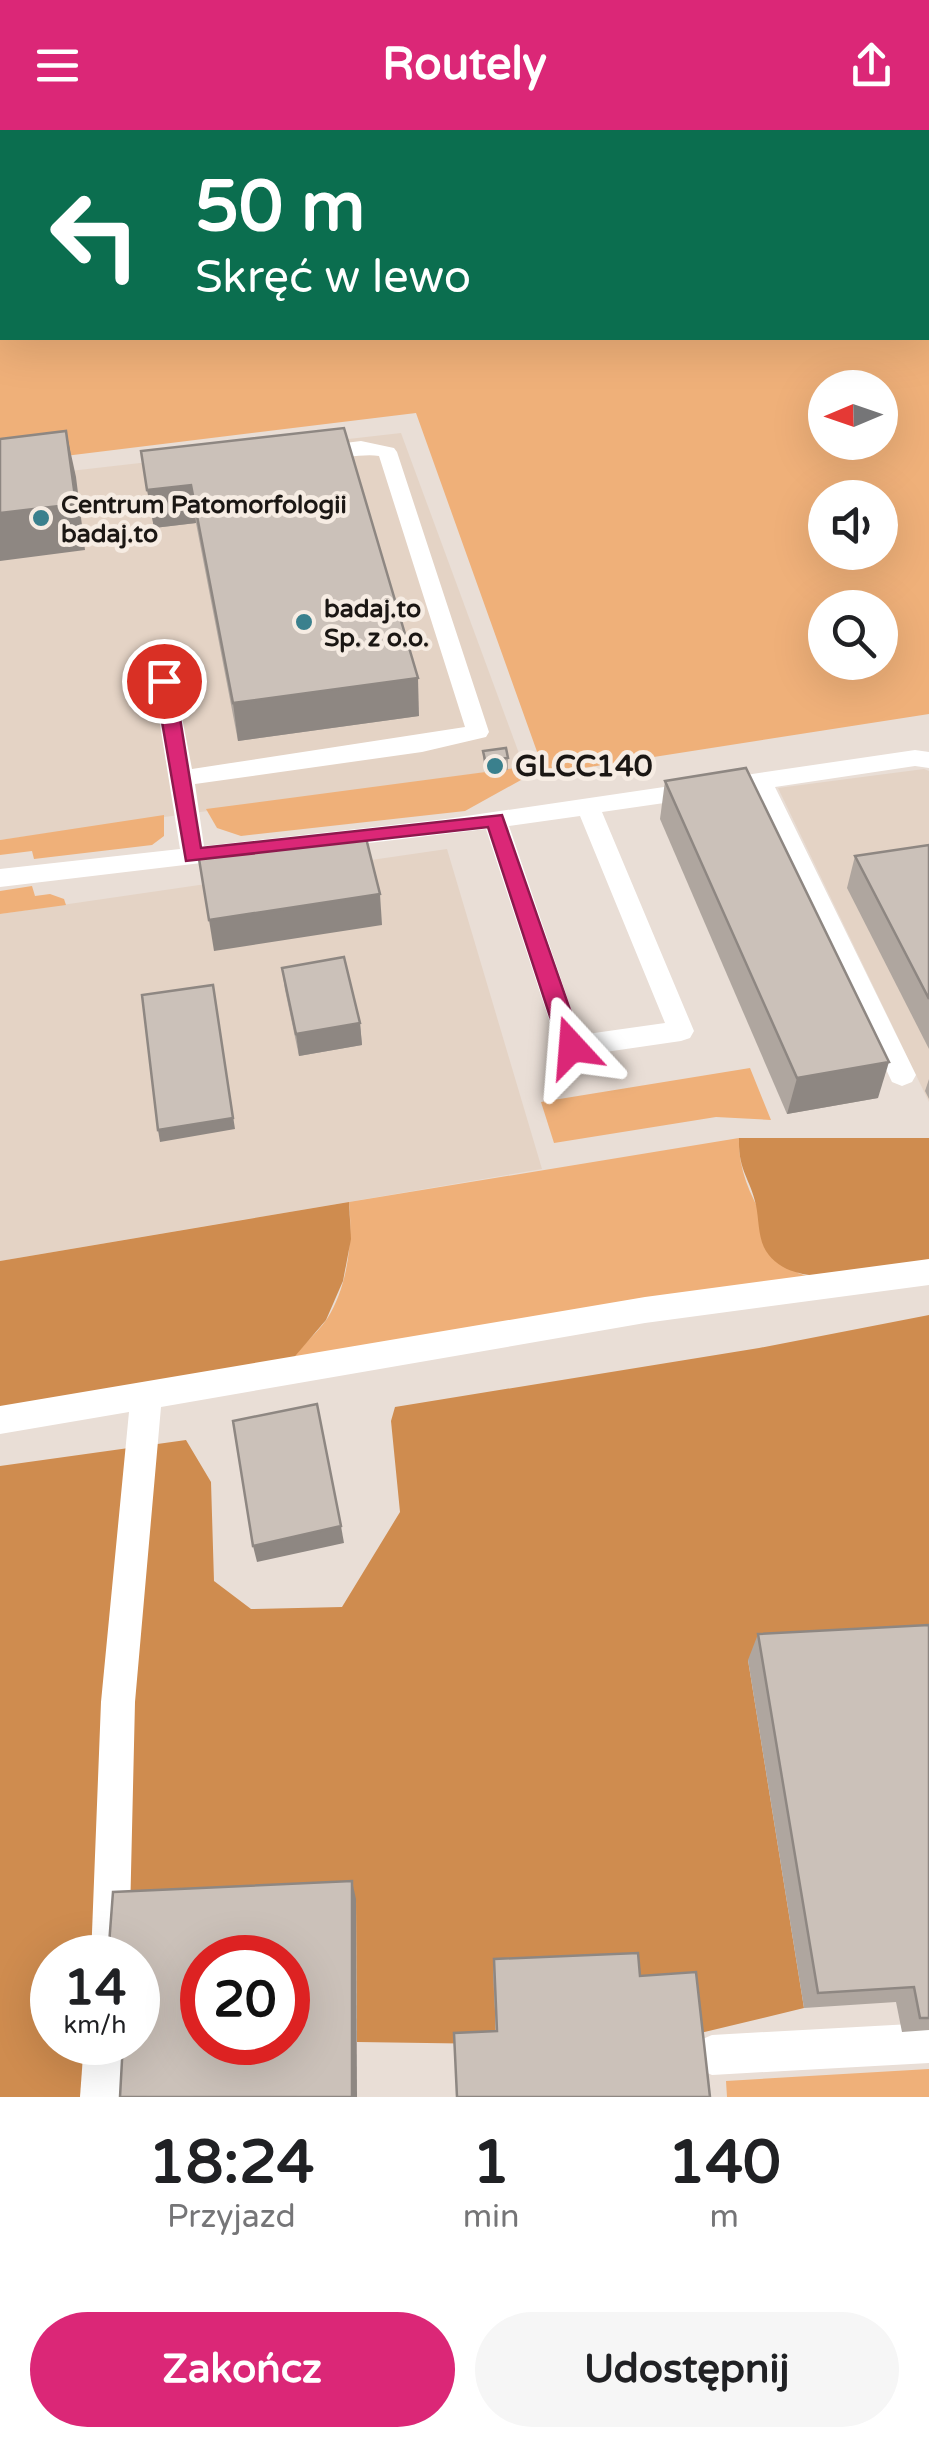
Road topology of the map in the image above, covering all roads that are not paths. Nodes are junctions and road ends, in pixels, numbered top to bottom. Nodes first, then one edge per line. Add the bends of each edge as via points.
1 (287, 456) edge
2 (164, 681) dead end
3 (929, 760) edge
4 (182, 778) junction
5 (761, 781) junction
6 (588, 806) junction
7 (495, 820) junction
8 (193, 856) junction
9 (0, 878) edge
10 (902, 1074) dead end
11 (929, 1272) edge
12 (146, 1397) junction
13 (0, 1420) edge
14 (111, 1935) edge
15 (929, 2044) edge
16 (712, 2055) dead end
17 (102, 2065) edge
18 (100, 2097) edge

1 - 4 lane via 360,447 387,452 478,732
2 - 4 lane
3 - 5 lane
4 - 8 lane
5 - 6 lane
5 - 10 lane
6 - 7 lane
6 - 7 lane via 682,1031 572,1047
7 - 8 lane
8 - 9 lane
11 - 12 lane via 645,1310
12 - 13 lane
12 - 14 lane via 118,1702
15 - 16 lane
17 - 18 lane

